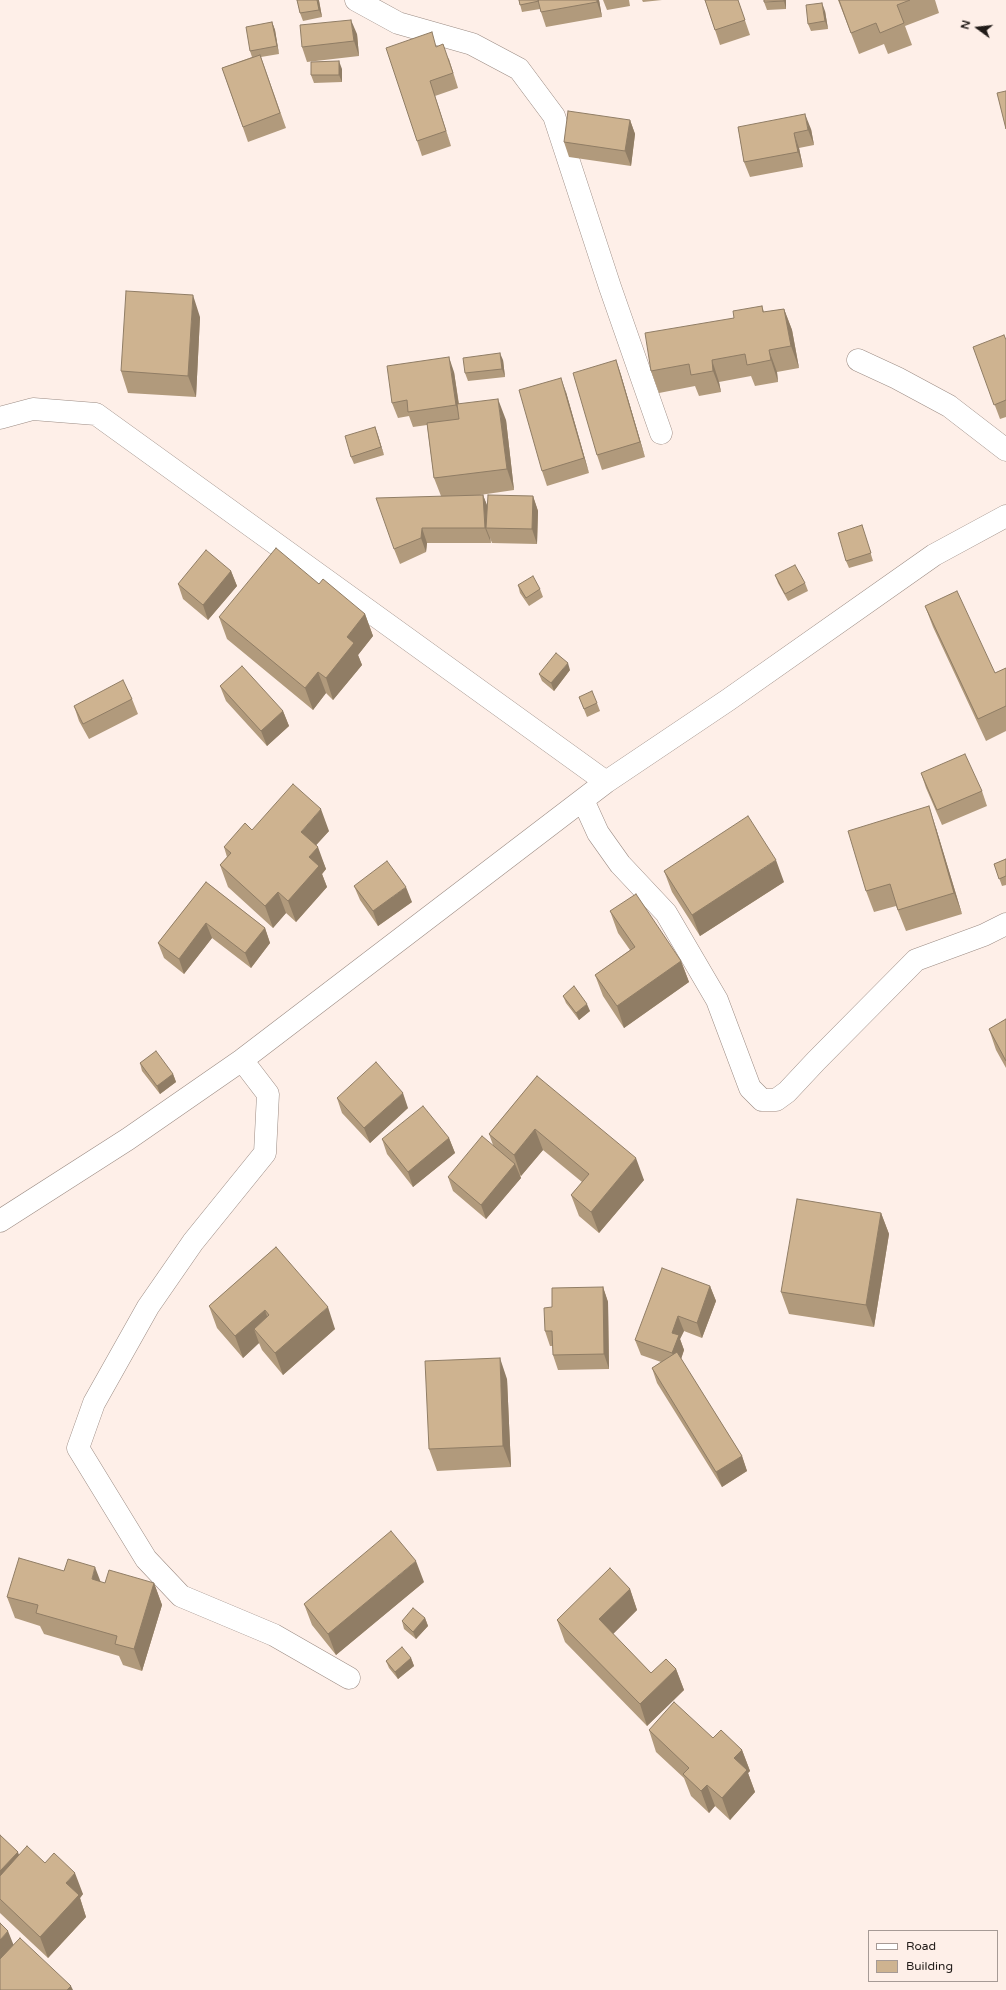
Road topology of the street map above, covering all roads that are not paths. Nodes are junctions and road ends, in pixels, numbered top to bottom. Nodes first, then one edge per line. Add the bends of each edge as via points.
1 (356, 0) edge
2 (858, 360) dead end
3 (0, 418) edge
4 (661, 433) dead end
5 (1006, 450) edge
6 (1006, 516) edge
7 (606, 782) junction
8 (584, 800) junction
9 (1006, 924) edge
10 (242, 1060) junction
11 (0, 1222) edge
12 (349, 1678) dead end

1 - 4 street via 398,23 472,44 519,69 554,116
2 - 5 street via 949,406
3 - 7 street via 33,409 96,414
6 - 7 street via 934,555 728,700
7 - 8 street
8 - 9 street via 598,833 620,864 666,913 717,1000 750,1088 762,1100 776,1100 787,1092 916,960 984,935
8 - 10 street
10 - 11 street via 128,1139
10 - 12 street via 268,1094 265,1153 193,1242 148,1307 94,1403 78,1448 146,1559 182,1596 274,1635

